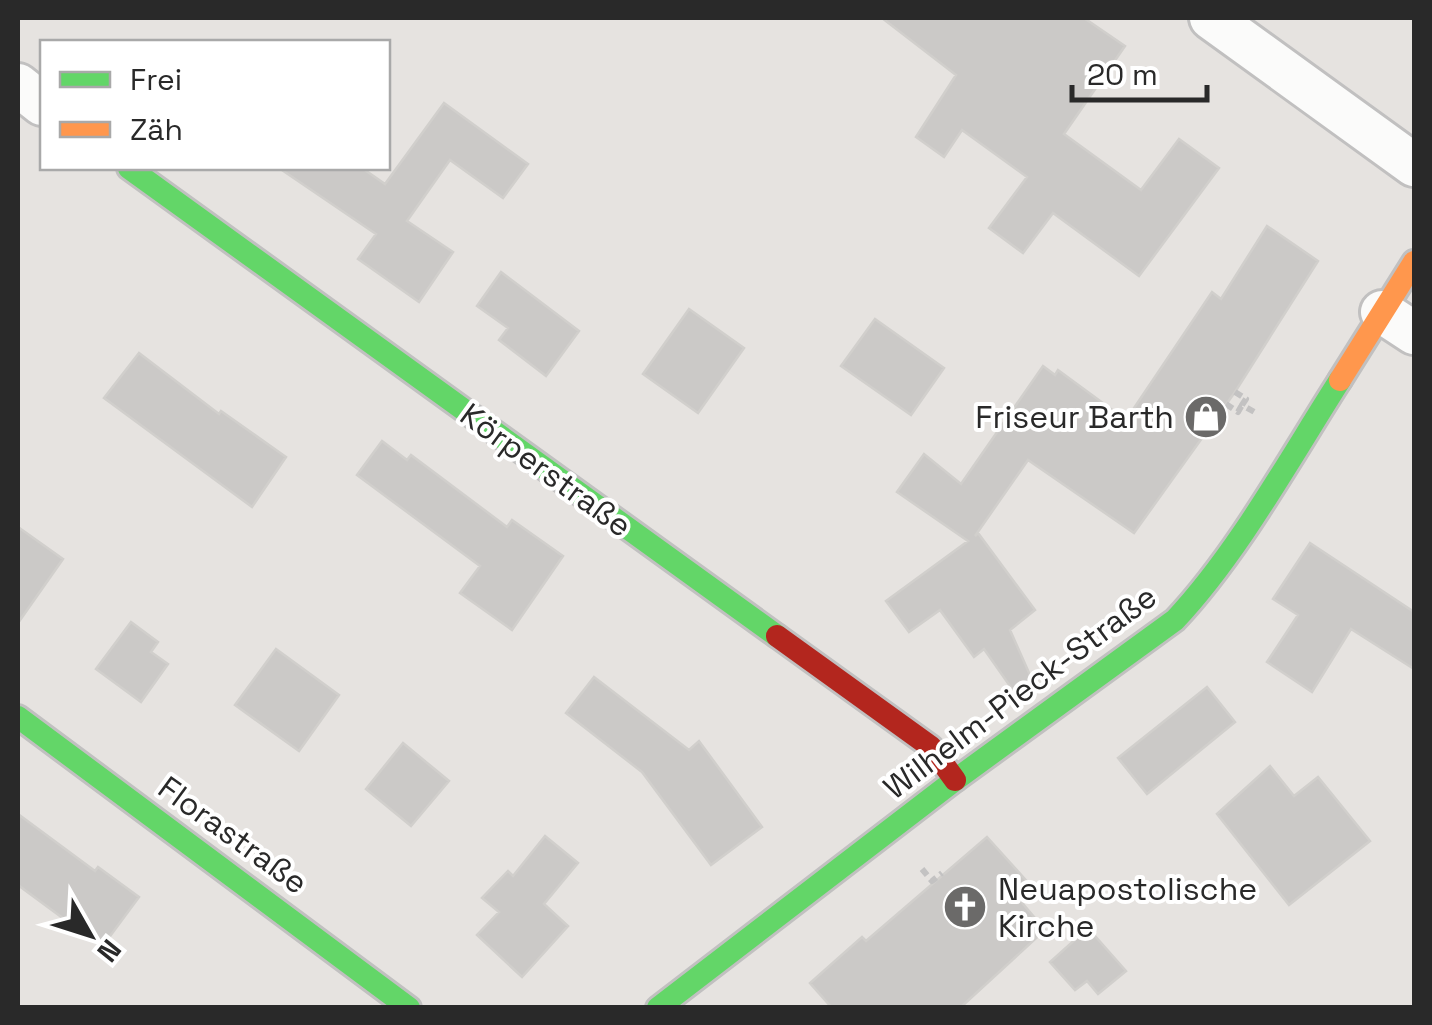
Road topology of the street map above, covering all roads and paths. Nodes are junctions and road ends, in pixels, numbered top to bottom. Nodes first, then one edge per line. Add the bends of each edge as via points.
1 (1211, 18) edge
2 (18, 85) edge
3 (40, 102) edge
4 (1414, 166) edge
5 (132, 170) edge
6 (1414, 262) edge
7 (1398, 322) edge
8 (1235, 392) dead end
9 (1226, 404) dead end
10 (1242, 405) junction
11 (1254, 412) dead end
12 (18, 717) edge
13 (955, 780) junction
14 (912, 856) dead end
15 (940, 870) dead end
16 (409, 1008) edge
17 (658, 1008) edge

1 - 4 street
2 - 3 street
5 - 13 street, Körperstraße via 931,747
6 - 7 street, Wilhelm-Pieck-Straße
7 - 13 street, Wilhelm-Pieck-Straße via 1175,620
8 - 10 path via 1246,398
9 - 10 path via 1238,412
10 - 11 path
12 - 16 street, Florastraße
13 - 17 street, Wilhelm-Pieck-Straße
14 - 15 path via 932,881

